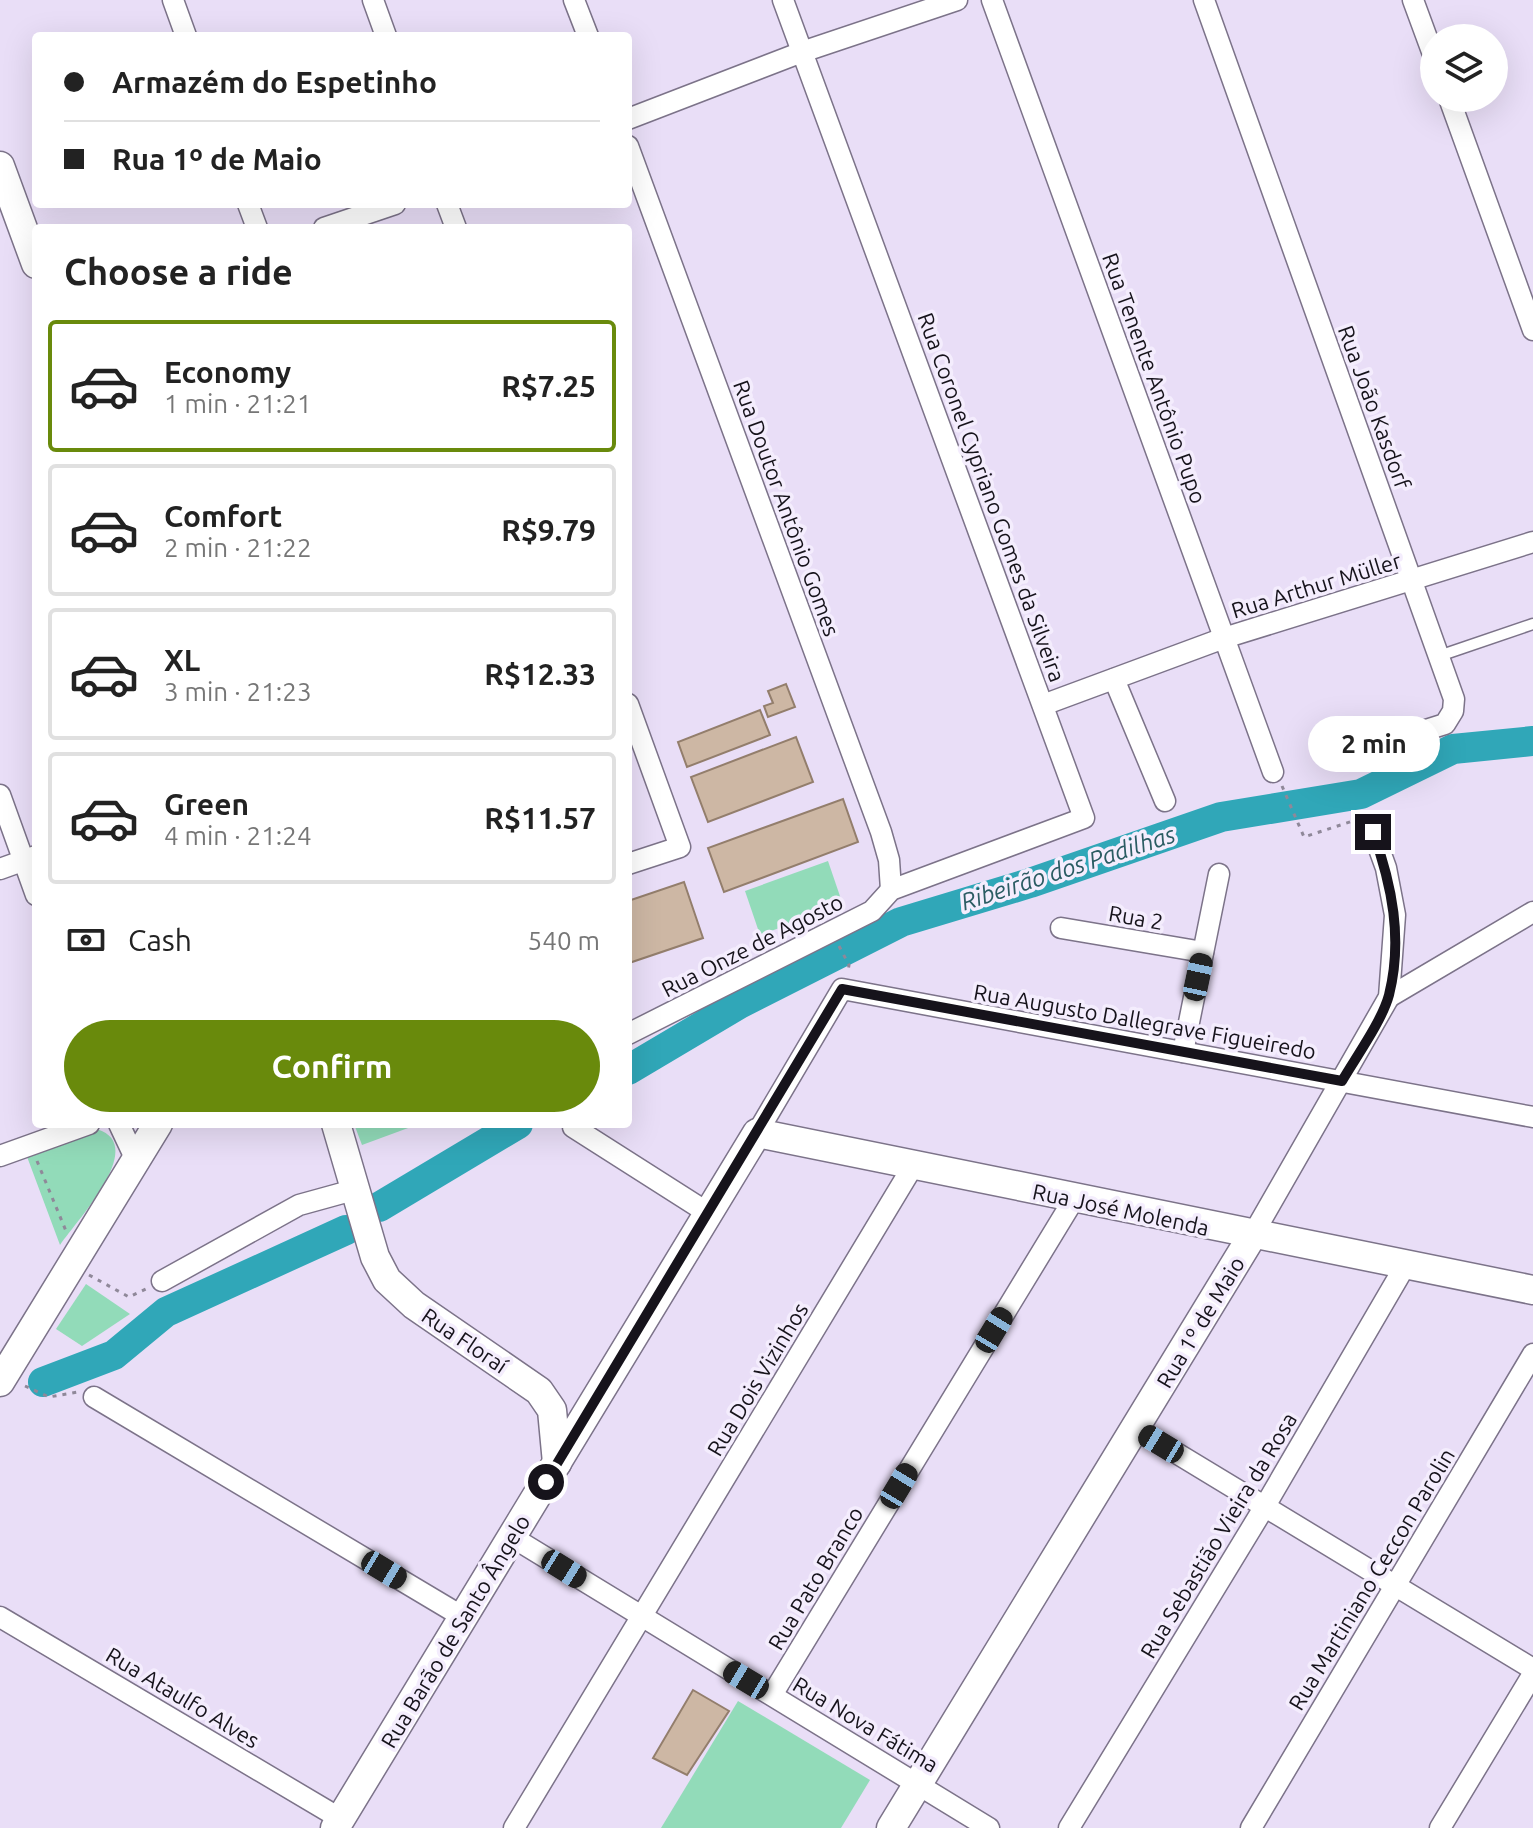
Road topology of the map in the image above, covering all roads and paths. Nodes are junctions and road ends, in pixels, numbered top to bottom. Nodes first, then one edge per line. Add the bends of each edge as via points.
1 (173, 0) edge
2 (373, 0) edge
3 (574, 0) edge
4 (783, 0) edge
5 (957, 0) edge
6 (992, 0) edge
7 (1204, 0) edge
8 (1413, 0) edge
9 (1422, 24) edge
10 (185, 32) edge
11 (385, 32) edge
12 (586, 32) edge
13 (802, 52) junction
14 (1454, 112) edge
15 (632, 117) edge
16 (632, 157) edge
17 (0, 166) edge
18 (383, 208) edge
19 (336, 224) edge
20 (32, 253) edge
21 (1533, 330) edge
22 (1533, 542) edge
23 (1412, 581) junction
24 (1533, 624) edge
25 (1224, 638) junction
26 (1439, 656) junction
27 (1114, 679) junction
28 (1043, 705) junction
29 (632, 715) edge
30 (1337, 758) dead end
31 (1277, 778) joint
32 (0, 795) edge
33 (1165, 801) dead end
34 (1373, 832) joint
35 (30, 859) edge
36 (632, 863) edge
37 (0, 869) edge
38 (1219, 874) dead end
39 (891, 890) junction
40 (1533, 912) edge
41 (1061, 928) dead end
42 (838, 944) dead end
43 (1203, 952) junction
44 (849, 965) dead end
45 (842, 989) joint
46 (1389, 997) junction
47 (632, 1032) edge
48 (1183, 1052) junction
49 (1342, 1081) junction
50 (1533, 1117) edge
51 (78, 1128) edge
52 (121, 1128) edge
53 (156, 1128) edge
54 (337, 1128) edge
55 (575, 1128) edge
56 (757, 1133) junction
57 (31, 1145) junction
58 (0, 1156) edge
59 (136, 1160) junction
60 (913, 1166) junction
61 (357, 1189) junction
62 (1074, 1199) junction
63 (708, 1213) junction
64 (1252, 1236) junction
65 (74, 1261) junction
66 (1405, 1266) junction
67 (162, 1281) joint
68 (1533, 1290) edge
69 (1533, 1354) edge
70 (2, 1379) edge
71 (539, 1391) junction
72 (598, 1393) junction
73 (94, 1397) joint
74 (1135, 1428) junction
75 (557, 1463) junction
76 (1265, 1506) junction
77 (512, 1537) junction
78 (1396, 1585) junction
79 (642, 1616) junction
80 (0, 1617) edge
81 (463, 1617) junction
82 (1533, 1671) edge
83 (772, 1695) junction
84 (917, 1784) junction
85 (338, 1824) edge
86 (514, 1828) edge
87 (891, 1828) edge
88 (989, 1828) edge
89 (1069, 1828) edge
90 (1251, 1828) edge
91 (1440, 1828) edge

1 - 10 street
2 - 11 street
3 - 12 street
4 - 13 street, Rua Coronel Cypriano Gomes da Silveira
5 - 13 street
6 - 25 street, Rua Tenente Antônio Pupo
7 - 23 street, Rua João Kasdorf
8 - 9 street
13 - 15 street
13 - 28 street, Rua Coronel Cypriano Gomes da Silveira
14 - 21 street
16 - 39 street, Rua Doutor Antônio Gomes via 881,832
17 - 20 street
18 - 19 street
22 - 23 street, Rua Arthur Müller
23 - 25 street, Rua Arthur Müller
23 - 26 street, Rua João Kasdorf
24 - 26 lane
25 - 27 street, Rua Arthur Müller
25 - 31 street, Rua Tenente Antônio Pupo
26 - 30 street, Rua João Kasdorf via 1454,699 1445,724
27 - 28 street, Rua Arthur Müller
27 - 33 street
28 - 39 street, Rua Coronel Cypriano Gomes da Silveira via 1084,818
29 - 36 street via 680,847
31 - 34 path via 1304,837 1361,818 1369,821
32 - 35 street
34 - 46 street, Rua 1º de Maio via 1395,915
35 - 37 street
38 - 43 street
39 - 47 street, Rua Onze de Agosto via 872,911
40 - 46 street
41 - 43 street, Rua 2
42 - 44 path
43 - 48 street
45 - 48 street, Rua Augusto Dallegrave Figueiredo
45 - 56 street, Rua Barão de Santo Ângelo
46 - 49 street, Rua 1º de Maio
48 - 49 street, Rua Augusto Dallegrave Figueiredo
49 - 50 street, Rua Augusto Dallegrave Figueiredo
49 - 64 street, Rua 1º de Maio
51 - 57 street
52 - 59 street
53 - 59 street
54 - 61 street, Rua Floraí
55 - 63 street
56 - 60 street, Rua José Molenda
56 - 63 street, Rua Barão de Santo Ângelo
57 - 58 street
57 - 65 path
59 - 65 street
60 - 62 street, Rua José Molenda
60 - 79 street, Rua Dois Vizinhos
61 - 67 street via 299,1205
61 - 71 street, Rua Floraí via 375,1257 396,1291
62 - 64 street, Rua José Molenda
62 - 83 street, Rua Pato Branco
63 - 72 street, Rua Barão de Santo Ângelo
64 - 66 street, Rua José Molenda
64 - 74 street, Rua 1º de Maio
65 - 67 path via 129,1297
65 - 70 street
66 - 68 street, Rua José Molenda
66 - 76 street, Rua Sebastião Vieira da Rosa
69 - 78 street, Rua Martiniano Ceccon Parolin
70 - 73 path via 49,1397 73,1391
71 - 72 street
71 - 75 street via 552,1410
72 - 75 street, Rua Barão de Santo Ângelo
73 - 81 street
74 - 76 street
74 - 84 street, Rua 1º de Maio
75 - 77 street, Rua Barão de Santo Ângelo
76 - 78 street
76 - 89 street, Rua Sebastião Vieira da Rosa
77 - 79 street, Rua Nova Fátima
77 - 81 street, Rua Barão de Santo Ângelo
78 - 82 street
78 - 90 street, Rua Martiniano Ceccon Parolin
79 - 83 street, Rua Nova Fátima
79 - 86 street, Rua Dois Vizinhos
80 - 85 street, Rua Ataulfo Alves
81 - 85 street, Rua Barão de Santo Ângelo
82 - 91 street
83 - 84 street, Rua Nova Fátima
84 - 87 street, Rua 1º de Maio
84 - 88 street, Rua Nova Fátima

